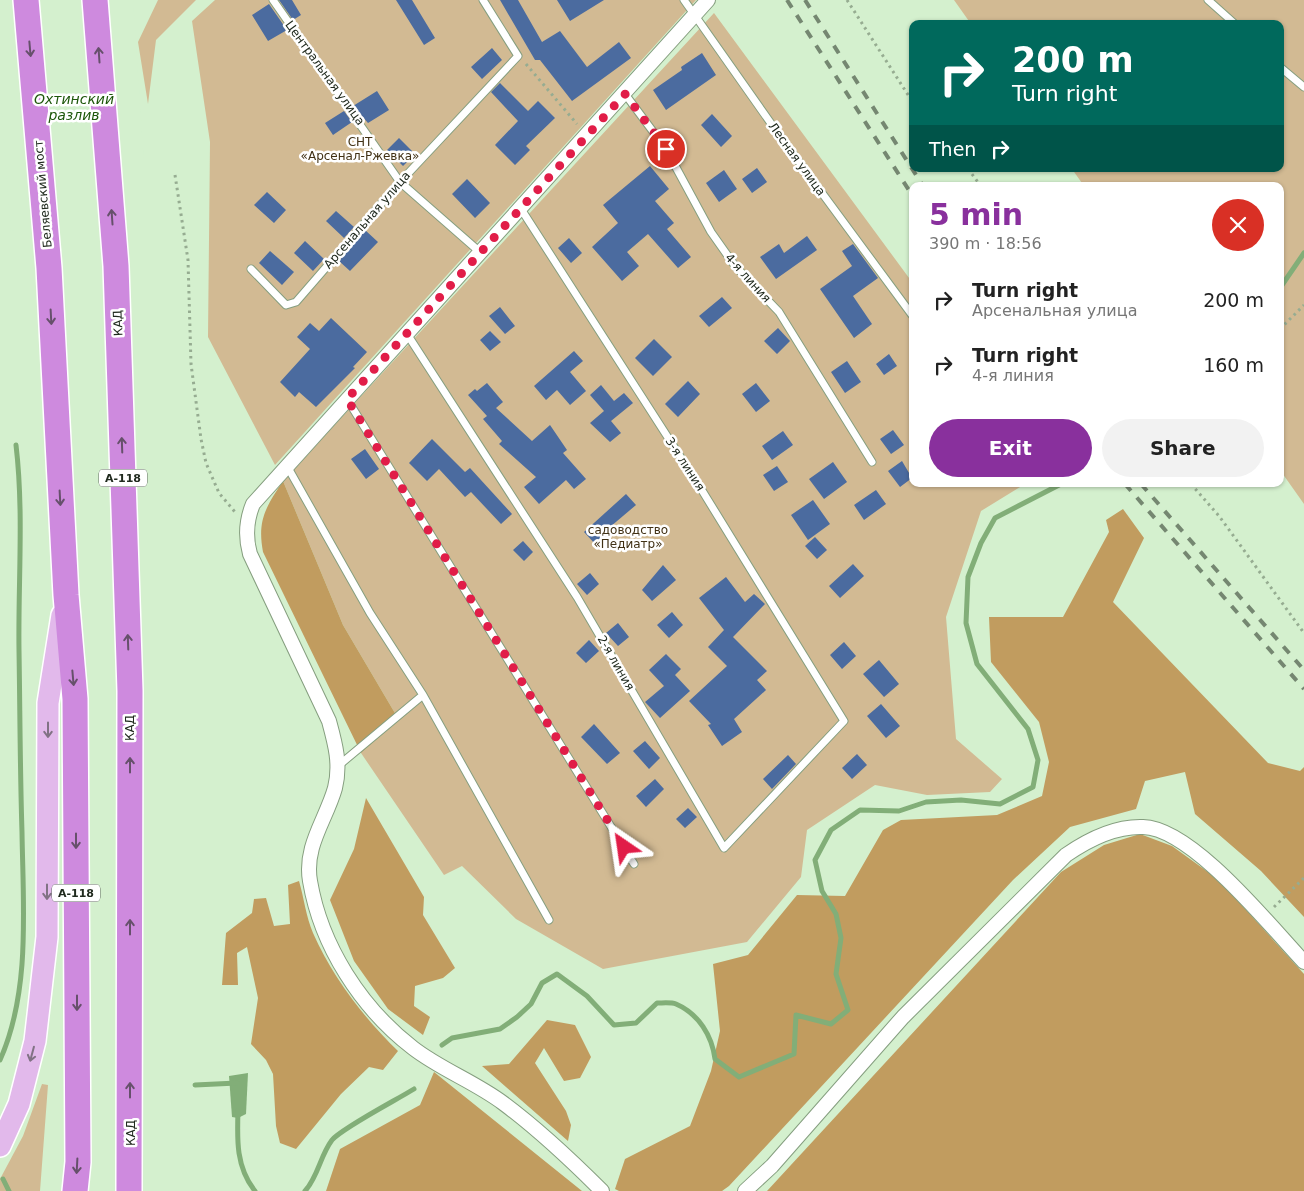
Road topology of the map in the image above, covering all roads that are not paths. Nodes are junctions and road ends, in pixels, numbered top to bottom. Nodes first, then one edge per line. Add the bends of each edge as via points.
1 (26, 0) edge
2 (95, 0) edge
3 (273, 0) edge
4 (483, 0) edge
5 (684, 0) edge
6 (708, 0) edge
7 (1208, 0) edge
8 (695, 16) junction
9 (1230, 20) edge
10 (1284, 71) edge
11 (1304, 87) edge
12 (625, 94) junction
13 (400, 182) junction
14 (521, 209) junction
15 (481, 253) junction
16 (251, 269) dead end
17 (909, 311) edge
18 (407, 334) junction
19 (347, 399) junction
20 (872, 462) dead end
21 (287, 466) junction
22 (66, 595) junction
23 (423, 695) junction
24 (844, 721) joint
25 (338, 766) junction
26 (634, 864) dead end
27 (549, 920) dead end
28 (1304, 962) edge
29 (0, 1146) edge
30 (75, 1191) edge
31 (129, 1191) edge
32 (602, 1191) edge
33 (745, 1191) edge

1 -> 22 highway, Беляевский мост / А-118 via 49,268
31 -> 2 highway, КАД / А-118 via 130,691 116,266
3 - 13 lane, Центральная улица
4 - 13 lane, Арсенальная улица via 518,56
5 - 8 lane, Лесная улица
6 - 8 street
7 - 9 lane
8 - 12 street
8 - 17 lane, Лесная улица
10 - 11 lane
12 - 14 street
12 - 20 lane, 4-я линия via 666,149 716,239 779,312
13 - 15 lane, Центральная улица
13 - 16 lane, Арсенальная улица via 296,302 286,306
14 - 15 street
14 - 24 lane, 3-я линия via 703,492
15 - 18 street
18 - 19 street
18 - 24 lane, 2-я линия via 577,597 724,848
19 - 21 street
19 - 26 lane
21 - 23 lane via 370,613
21 - 25 street via 253,504 246,525 246,540 329,721
22 -> 29 main road via 48,703 47,937 36,1041 19,1104
22 -> 30 highway, А-118 via 75,699 78,1162
23 - 25 lane
23 - 27 lane
25 - 32 street via 335,787 308,860 318,912 330,944 351,982 372,1010 414,1049 472,1081 504,1104
28 - 33 street via 1210,862 1165,832 1145,827 1124,828 1098,836 1066,855 903,1018 772,1166

